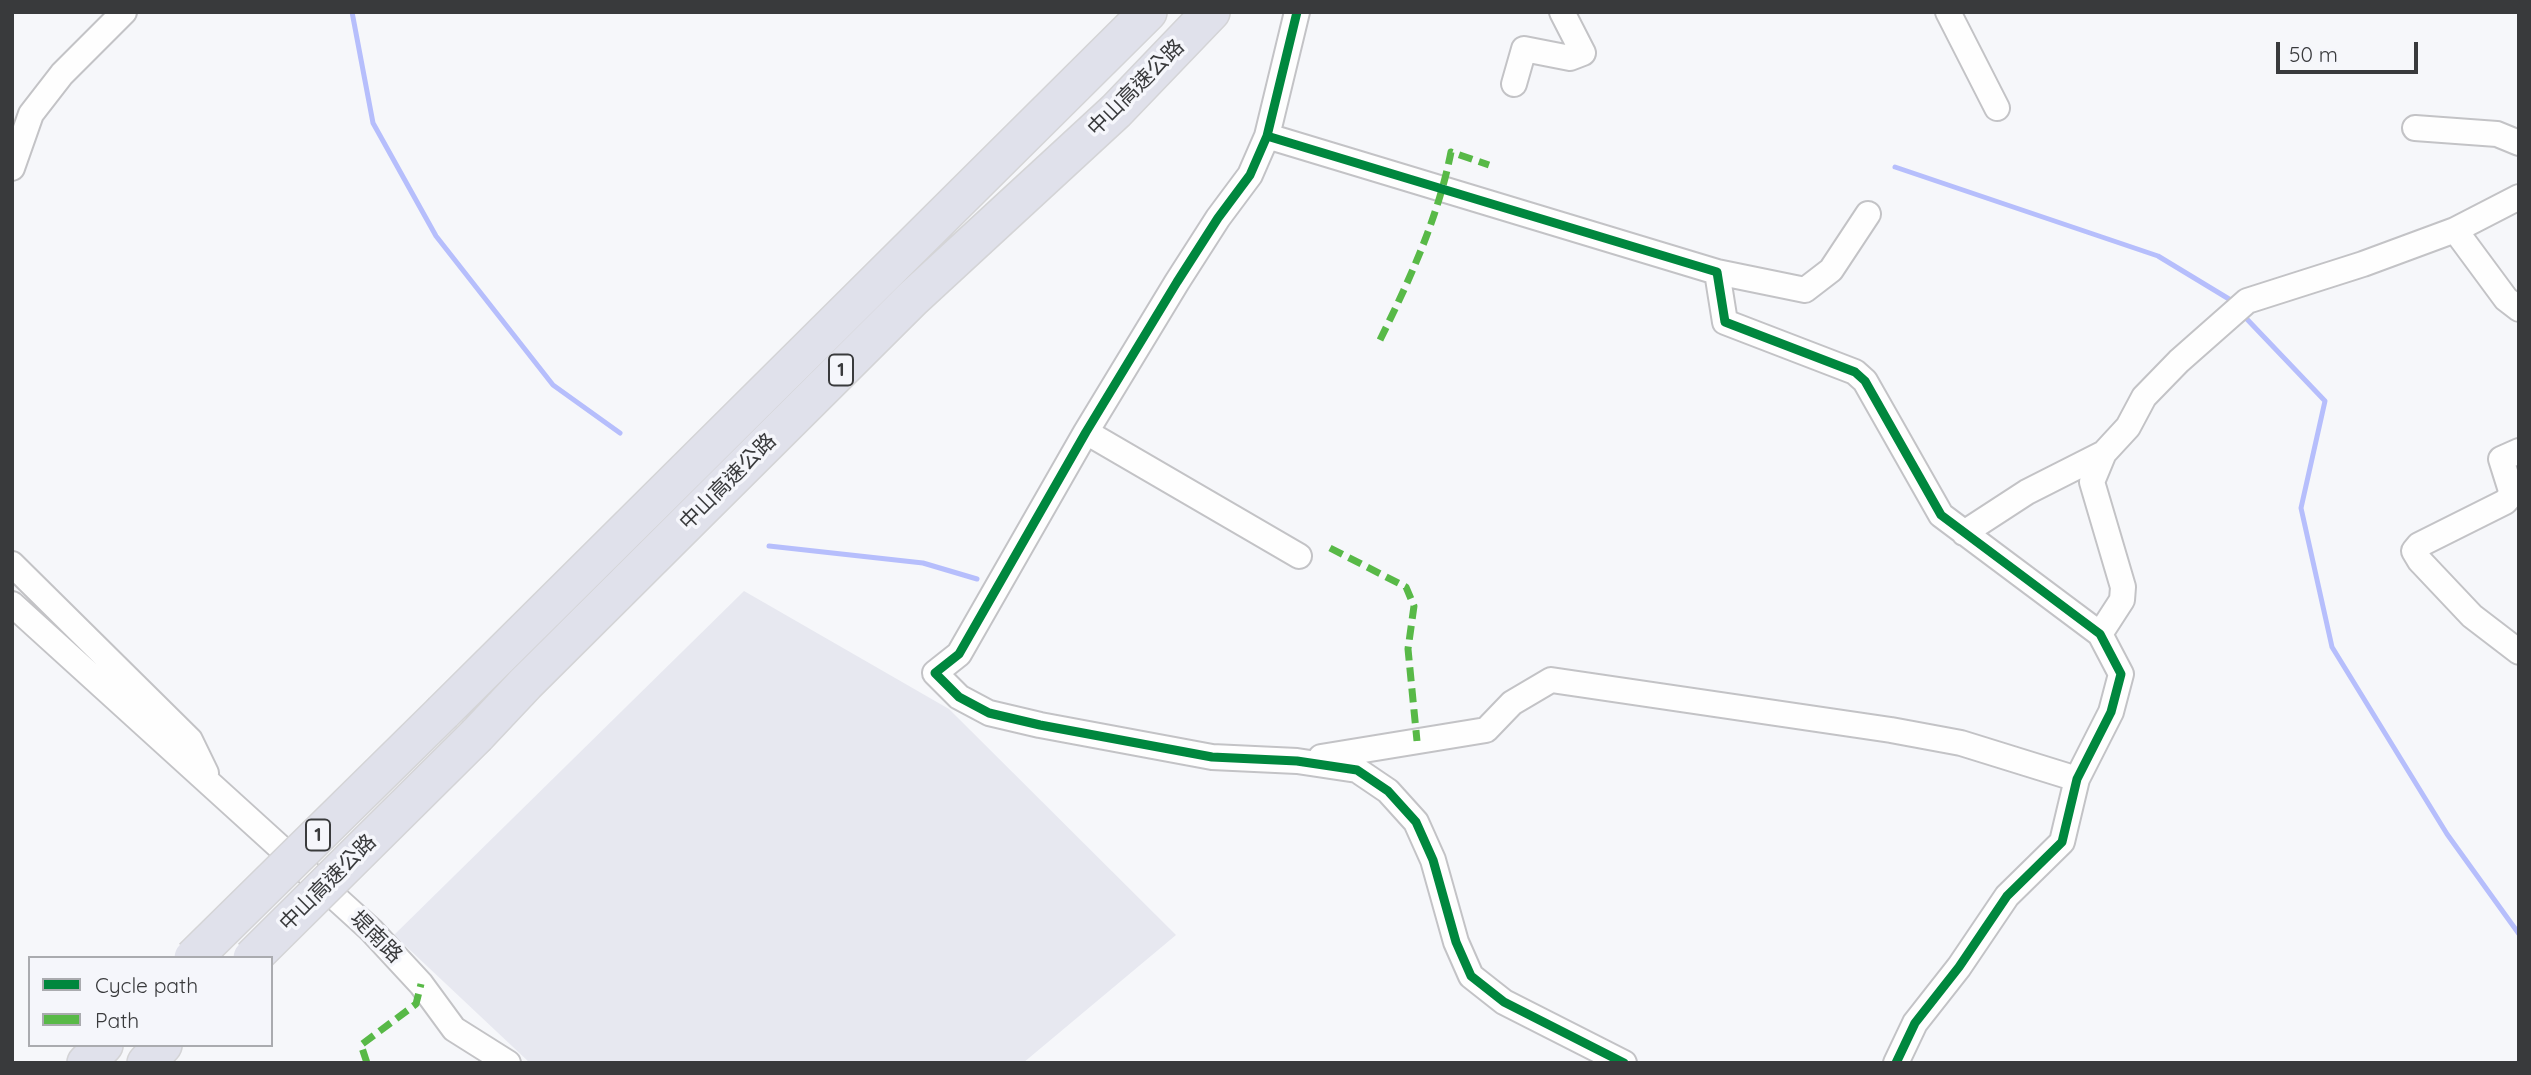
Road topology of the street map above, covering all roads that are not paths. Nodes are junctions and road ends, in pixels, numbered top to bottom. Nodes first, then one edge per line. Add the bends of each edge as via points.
1 (124, 12) edge
2 (1148, 12) edge
3 (1211, 12) edge
4 (1226, 12) edge
5 (1562, 12) edge
6 (1948, 12) edge
7 (1295, 13) edge
8 (1514, 83) dead end
9 (1997, 108) dead end
10 (1116, 111) junction
11 (2415, 128) dead end
12 (1267, 136) junction
13 (2519, 143) edge
14 (12, 168) edge
15 (2519, 197) edge
16 (1868, 214) dead end
17 (2455, 230) junction
18 (1717, 272) junction
19 (2519, 309) edge
20 (1086, 432) junction
21 (2519, 451) edge
22 (2104, 453) junction
23 (1964, 533) junction
24 (1299, 556) dead end
25 (12, 564) edge
26 (12, 604) edge
27 (2100, 634) junction
28 (2519, 652) edge
29 (1297, 761) junction
30 (2077, 779) junction
31 (211, 783) junction
32 (195, 956) edge
33 (254, 956) edge
34 (102, 1047) edge
35 (161, 1047) edge
36 (86, 1063) edge
37 (146, 1063) edge
38 (508, 1063) edge
39 (1624, 1063) edge
40 (1896, 1063) edge

1 - 14 street via 62,74 31,114
2 - 32 highway, 中山高速公路 / 1, bridge
3 - 10 highway, 中山高速公路 / 1
4 - 10 highway
5 - 8 street via 1583,53 1570,58 1524,49
6 - 9 street
7 - 12 street
10 - 33 highway, 中山高速公路 / 1, bridge via 912,299
11 - 13 street via 2497,134
12 - 18 street
12 - 20 street via 1250,174 1177,282
15 - 17 street
16 - 18 street via 1831,270 1805,289
17 - 19 street via 2506,299
17 - 22 street via 2247,301 2144,397 2128,427
18 - 23 street via 1725,321 1855,372 1865,381 1941,515
20 - 24 street
20 - 29 street via 959,654 935,673 959,697 989,713 1212,757
21 - 28 street via 2501,459 2512,494 2505,502 2414,551 2472,616
22 - 23 street via 2027,492
22 - 27 street via 2092,482 2123,587 2122,600
23 - 27 street
25 - 31 street, 堤南路 via 190,740
26 - 31 street, 堤南路
27 - 30 street via 2121,674 2111,712
29 - 30 street via 1486,730 1512,703 1552,680 1903,732 1961,743
29 - 39 street via 1357,770 1388,791 1416,822 1471,976 1504,1002
30 - 40 street via 2062,842 2007,896 1914,1023
31 - 38 street, 堤南路 via 371,930 421,984 454,1029
34 - 36 highway
35 - 37 highway

